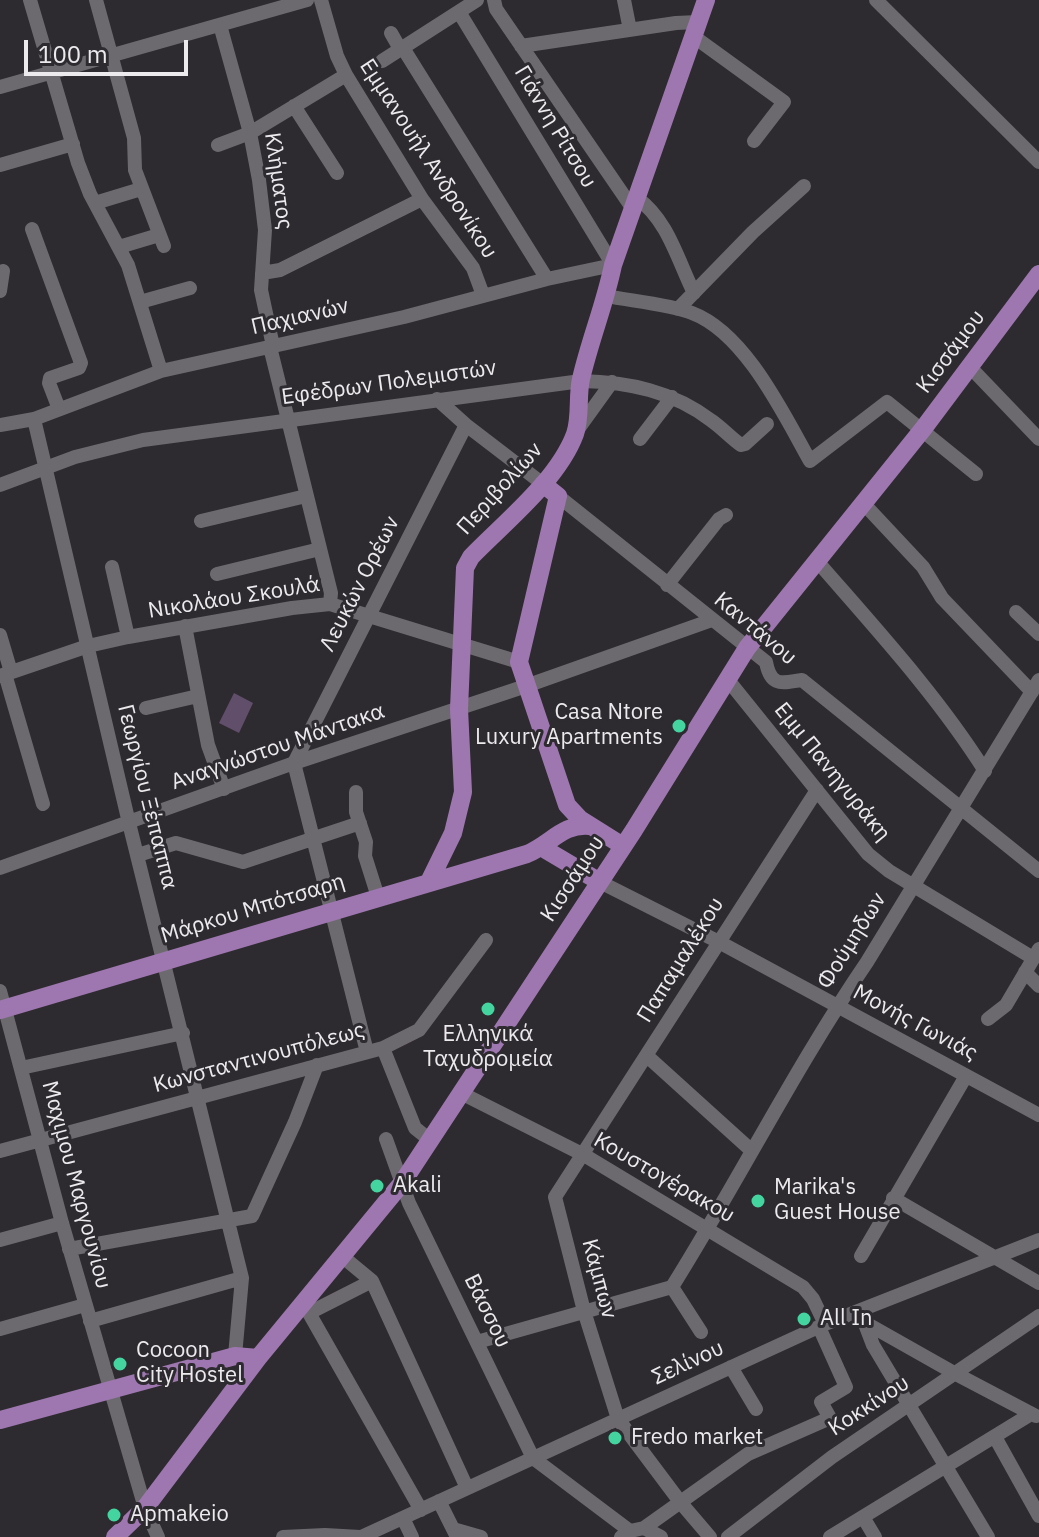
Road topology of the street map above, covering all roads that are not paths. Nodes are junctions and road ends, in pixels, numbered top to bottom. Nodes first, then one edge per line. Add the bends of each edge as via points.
1 (30, 0) edge
2 (96, 0) edge
3 (307, 0) edge
4 (321, 0) edge
5 (477, 0) edge
6 (494, 0) edge
7 (624, 0) edge
8 (706, 0) edge
9 (876, 0) edge
10 (459, 12) junction
11 (220, 25) junction
12 (696, 29) junction
13 (630, 30) junction
14 (391, 33) dead end
15 (521, 46) junction
16 (403, 48) junction
17 (111, 57) junction
18 (382, 61) dead end
19 (51, 73) junction
20 (346, 75) junction
21 (0, 87) edge
22 (294, 106) junction
23 (250, 133) junction
24 (754, 141) dead end
25 (73, 144) junction
26 (218, 145) dead end
27 (1039, 162) edge
28 (0, 165) edge
29 (337, 173) dead end
30 (804, 186) dead end
31 (141, 189) junction
32 (422, 199) junction
33 (95, 203) junction
34 (635, 204) junction
35 (32, 229) dead end
36 (119, 247) junction
37 (613, 265) junction
38 (3, 271) dead end
39 (262, 273) junction
40 (1039, 274) edge
41 (547, 279) junction
42 (190, 288) dead end
43 (0, 291) edge
44 (694, 293) junction
45 (483, 295) junction
46 (606, 296) junction
47 (140, 302) junction
48 (678, 309) junction
49 (271, 346) junction
50 (970, 367) junction
51 (161, 371) junction
52 (581, 381) junction
53 (612, 382) junction
54 (672, 397) junction
55 (437, 399) junction
56 (59, 409) junction
57 (34, 419) junction
58 (287, 419) junction
59 (767, 424) dead end
60 (0, 425) edge
61 (466, 425) junction
62 (923, 429) junction
63 (576, 432) junction
64 (640, 439) dead end
65 (1039, 439) edge
66 (44, 468) junction
67 (976, 474) dead end
68 (0, 485) edge
69 (550, 490) junction
70 (306, 496) junction
71 (864, 504) junction
72 (726, 515) dead end
73 (201, 521) dead end
74 (320, 549) junction
75 (817, 561) junction
76 (112, 567) dead end
77 (217, 574) dead end
78 (667, 585) junction
79 (330, 604) junction
80 (1016, 612) dead end
81 (367, 617) junction
82 (712, 620) junction
83 (185, 626) junction
84 (1039, 634) edge
85 (0, 635) edge
86 (128, 637) junction
87 (88, 646) junction
88 (462, 646) junction
89 (747, 648) junction
90 (519, 662) junction
91 (5, 674) edge
92 (728, 680) junction
93 (526, 686) junction
94 (1036, 686) edge
95 (198, 696) junction
96 (146, 708) dead end
97 (459, 709) junction
98 (294, 763) junction
99 (985, 771) junction
100 (224, 789) junction
101 (817, 790) junction
102 (356, 792) dead end
103 (43, 804) dead end
104 (567, 805) junction
105 (961, 807) junction
106 (129, 823) junction
107 (360, 823) junction
108 (590, 826) junction
109 (557, 838) junction
110 (314, 839) junction
111 (623, 846) junction
112 (138, 855) junction
113 (0, 868) edge
114 (1039, 871) edge
115 (429, 882) junction
116 (600, 882) junction
117 (913, 886) junction
118 (378, 897) junction
119 (332, 910) junction
120 (486, 940) dead end
121 (719, 942) junction
122 (1036, 954) edge
123 (165, 961) junction
124 (1025, 972) junction
125 (1039, 986) edge
126 (2, 1004) edge
127 (837, 1006) junction
128 (988, 1019) dead end
129 (183, 1033) junction
130 (383, 1048) junction
131 (367, 1052) junction
132 (647, 1056) junction
133 (317, 1065) junction
134 (21, 1068) junction
135 (966, 1076) junction
136 (461, 1093) junction
137 (199, 1097) junction
138 (1039, 1115) edge
139 (386, 1139) dead end
140 (40, 1140) junction
141 (430, 1140) junction
142 (0, 1151) edge
143 (752, 1151) junction
144 (584, 1155) junction
145 (402, 1183) junction
146 (893, 1198) junction
147 (229, 1221) junction
148 (62, 1223) junction
149 (708, 1228) junction
150 (0, 1240) edge
151 (1039, 1240) edge
152 (69, 1249) junction
153 (861, 1256) dead end
154 (343, 1257) junction
155 (996, 1257) junction
156 (242, 1278) junction
157 (372, 1281) junction
158 (1039, 1283) edge
159 (672, 1287) junction
160 (85, 1305) junction
161 (305, 1310) junction
162 (584, 1311) junction
163 (862, 1316) junction
164 (1039, 1316) edge
165 (90, 1321) junction
166 (822, 1325) junction
167 (0, 1329) edge
168 (701, 1332) dead end
169 (477, 1342) junction
170 (235, 1356) junction
171 (258, 1358) junction
172 (731, 1367) junction
173 (956, 1374) junction
174 (111, 1389) junction
175 (911, 1405) junction
176 (756, 1409) dead end
177 (1036, 1415) edge
178 (618, 1419) junction
179 (0, 1420) edge
180 (995, 1437) junction
181 (533, 1458) junction
182 (946, 1467) junction
183 (467, 1488) junction
184 (439, 1501) junction
185 (681, 1503) junction
186 (145, 1508) junction
187 (421, 1510) junction
188 (1039, 1516) edge
189 (863, 1517) junction
190 (403, 1518) junction
191 (632, 1532) edge
192 (455, 1533) edge
193 (115, 1537) edge
194 (158, 1537) edge
195 (287, 1537) edge
196 (361, 1537) edge
197 (412, 1537) edge
198 (481, 1537) edge
199 (661, 1537) edge
200 (710, 1537) edge
201 (728, 1537) edge
202 (830, 1537) edge
203 (875, 1537) edge
204 (988, 1537) edge

1 - 19 street
2 - 17 street
3 - 11 street
4 - 20 street, Εμμανουήλ Ανδρονίκου
5 - 10 street
6 - 15 street
7 - 13 street
8 - 12 main road, Περιβολίων
9 - 27 street
10 - 16 street
10 - 37 street, Γιάννη Ρίτσου
11 - 17 street
11 - 23 street, Κλήματος
12 - 13 street
12 - 24 street via 784,102
12 - 34 main road, Περιβολίων
13 - 15 street
14 - 16 street
15 - 34 street
16 - 18 street
16 - 41 street
17 - 19 street
17 - 31 street via 134,138
19 - 21 street
19 - 25 street
20 - 22 street
20 - 32 street, Εμμανουήλ Ανδρονίκου
22 - 23 street
22 - 29 street
23 - 26 street
23 - 39 street, Κλήματος via 265,230
25 - 28 street
25 - 33 street
30 - 44 street
31 - 33 street
31 - 36 street via 162,241
32 - 39 street via 292,265
32 - 45 street, Εμμανουήλ Ανδρονίκου via 473,268
33 - 36 street
34 - 37 main road, Περιβολίων
34 - 44 street via 646,204 667,233
35 - 56 street via 81,363 50,378
36 - 47 street
37 - 41 street, Παχιανών
37 - 46 main road, Περιβολίων
38 - 43 street
39 - 49 street, Κλήματος
40 - 50 main road, Κισσάμου
41 - 45 street, Παχιανών
42 - 47 street
44 - 48 street
45 - 49 street, Παχιανών
46 - 48 street
46 - 52 main road, Περιβολίων
47 - 51 street
48 - 62 street via 718,326 742,351 810,461 887,402
49 - 51 street, Παχιανών
49 - 58 street, Κλήματος
50 - 62 main road, Κισσάμου
50 - 65 street
51 - 56 street, Παχιανών
52 - 53 street, Εφέδρων Πολεμιστών
52 - 55 street, Εφέδρων Πολεμιστών
52 - 63 main road, Περιβολίων
53 - 54 street, Εφέδρων Πολεμιστών
53 - 63 street
54 - 59 street, Εφέδρων Πολεμιστών via 741,445
54 - 64 street
55 - 58 street, Εφέδρων Πολεμιστών
55 - 61 street, Καντάνου
56 - 57 street, Παχιανών
57 - 60 street, Παχιανών
57 - 66 street, Γεωργίου Ξέπαππα
58 - 66 street, Εφέδρων Πολεμιστών via 119,445
58 - 70 street, Κλήματος
61 - 69 street, Καντάνου
61 - 81 street, Λευκών Ορέων
62 - 67 street
62 - 71 main road, Κισσάμου
63 - 69 main road, Περιβολίων
66 - 68 street, Εφέδρων Πολεμιστών
66 - 87 street, Γεωργίου Ξέπαππα
69 - 78 street, Καντάνου
69 - 88 main road, Περιβολίων via 471,557 465,568
69 - 90 main road
70 - 73 street
70 - 74 street, Κλήματος
71 - 75 main road, Κισσάμου
71 - 94 street via 923,567 942,598
72 - 78 street
74 - 77 street
74 - 79 street, Κλήματος
75 - 89 main road, Κισσάμου
75 - 99 street via 907,664
76 - 86 street
78 - 82 street, Καντάνου
79 - 81 street, Νικολάου Σκουλά
79 - 83 street, Νικολάου Σκουλά
80 - 84 street
81 - 88 street, Νικολάου Σκουλά
81 - 98 street, Λευκών Ορέων
82 - 89 street, Καντάνου
82 - 93 street, Αναγνώστου Μάντακα
83 - 86 street, Νικολάου Σκουλά
83 - 95 street
85 - 91 street
86 - 87 street, Νικολάου Σκουλά
87 - 91 street, Νικολάου Σκουλά
87 - 106 street, Γεωργίου Ξέπαππα
88 - 90 street, Νικολάου Σκουλά
88 - 97 main road, Περιβολίων
89 - 92 main road, Κισσάμου
89 - 105 street, Καντάνου via 766,662 775,679 788,684 802,680
90 - 93 main road
91 - 103 street
92 - 101 street, Εμμ Πανηγυράκη
92 - 111 main road, Κισσάμου
93 - 97 street, Αναγνώστου Μάντακα
93 - 104 main road
94 - 99 street, Φούμηδων
95 - 96 street
95 - 100 street
97 - 98 street, Αναγνώστου Μάντακα
97 - 115 main road, Περιβολίων via 460,810
98 - 100 street, Αναγνώστου Μάντακα
98 - 110 street
99 - 105 street, Φούμηδων
100 - 106 street, Αναγνώστου Μάντακα
101 - 117 street, Εμμ Πανηγυράκη via 868,854
101 - 121 street, Παπαμαλέκου
102 - 107 street
104 - 108 main road
104 - 109 main road
105 - 114 street, Καντάνου
105 - 117 street, Φούμηδων
106 - 112 street, Γεωργίου Ξέπαππα
106 - 113 street, Αναγνώστου Μάντακα
107 - 110 street
107 - 118 street
108 - 109 main road, Μάρκου Μπότσαρη
108 - 111 main road
109 - 115 main road, Μάρκου Μπότσαρη via 519,856
109 - 116 main road
110 - 112 street via 243,862 176,843
110 - 119 street
111 - 116 main road, Κισσάμου
112 - 123 street, Γεωργίου Ξέπαππα
115 - 118 main road, Μάρκου Μπότσαρη
116 - 121 street, Μονής Γωνιάς
116 - 136 main road, Κισσάμου
117 - 122 street, Εμμ Πανηγυράκη
117 - 127 street, Φούμηδων
118 - 119 main road, Μάρκου Μπότσαρη
119 - 123 main road, Μάρκου Μπότσαρη
119 - 131 street
120 - 130 street, Κωνσταντινουπόλεως via 419,1030
121 - 127 street, Μονής Γωνιάς
121 - 132 street, Παπαμαλέκου
122 - 124 street
123 - 126 main road, Μάρκου Μπότσαρη
123 - 129 street, Γεωργίου Ξέπαππα
124 - 125 street
124 - 128 street via 1006,1005
126 - 134 street, Μαχιμου Mαργουνίου
127 - 135 street, Μονής Γωνιάς
127 - 143 street, Φούμηδων
129 - 134 street
129 - 137 street, Γεωργίου Ξέπαππα
130 - 131 street, Κωνσταντινουπόλεως
130 - 141 street via 415,1128
131 - 133 street, Κωνσταντινουπόλεως
132 - 143 street
132 - 144 street, Παπαμαλέκου
133 - 137 street, Κωνσταντινουπόλεως
133 - 147 street via 252,1216
134 - 140 street, Μαχιμου Mαργουνίου
135 - 138 street, Μονής Γωνιάς
135 - 146 street
136 - 141 main road, Κισσάμου
136 - 144 street, Κουστογέρακου
137 - 140 street, Κωνσταντινουπόλεως
137 - 147 street, Γεωργίου Ξέπαππα
139 - 145 street, Βάσσου
140 - 142 street, Κωνσταντινουπόλεως
140 - 148 street, Μαχιμου Mαργουνίου
141 - 145 main road, Κισσάμου
143 - 149 street, Φούμηδων
144 - 149 street, Κουστογέρακου
144 - 162 street, Κάμπων via 555,1197
145 - 154 main road, Κισσάμου
145 - 169 street, Βάσσου
146 - 153 street
146 - 155 street
147 - 152 street
147 - 156 street, Γεωργίου Ξέπαππα
148 - 150 street
148 - 152 street, Μαχιμου Mαργουνίου
149 - 159 street, Φούμηδων
149 - 166 street, Κουστογέρακου via 803,1287
151 - 155 street, Σελίνου
152 - 160 street, Μαχιμου Mαργουνίου
154 - 157 street
154 - 161 main road, Κισσάμου
155 - 158 street
155 - 163 street, Σελίνου
156 - 165 street
156 - 170 street, Γεωργίου Ξέπαππα
157 - 161 street, Κισσάμου
157 - 183 street
159 - 162 street
159 - 168 street
160 - 165 street, Μαχιμου Mαργουνίου
160 - 167 street
161 - 171 main road, Κισσάμου
161 - 187 street
162 - 169 street
162 - 178 street, Κάμπων
163 - 166 street, Σελίνου
163 - 173 street
163 - 175 street via 873,1345
164 - 173 street, Κοκκίνου
165 - 174 street, Μαχιμου Mαργουνίου
166 - 172 street, Σελίνου
166 - 185 street, Κουστογέρακου via 846,1387 821,1402 830,1418 748,1454
169 - 181 street, Βάσσου
170 - 171 main road
170 - 174 main road
171 - 186 main road, Κισσάμου
172 - 176 street
172 - 178 street, Σελίνου
173 - 175 street, Κοκκίνου
173 - 177 street
174 - 179 main road
174 - 186 street, Μαχιμου Mαργουνίου
175 - 182 street
175 - 201 street, Κοκκίνου via 832,1457
177 - 180 street
178 - 181 street, Σελίνου
178 - 185 street, Κάμπων
180 - 182 street
180 - 188 street
181 - 183 street, Σελίνου
181 - 191 street
182 - 189 street
182 - 204 street
183 - 184 street, Σελίνου
184 - 187 street, Σελίνου
184 - 192 street
185 - 191 street
185 - 200 street, Κάμπων
186 - 193 main road, Κισσάμου
186 - 194 street, Μαχιμου Mαργουνίου
187 - 190 street, Σελίνου
189 - 202 street
189 - 203 street
190 - 196 street, Σελίνου
190 - 197 street
191 - 199 street
192 - 198 street
195 - 196 street, Σελίνου

